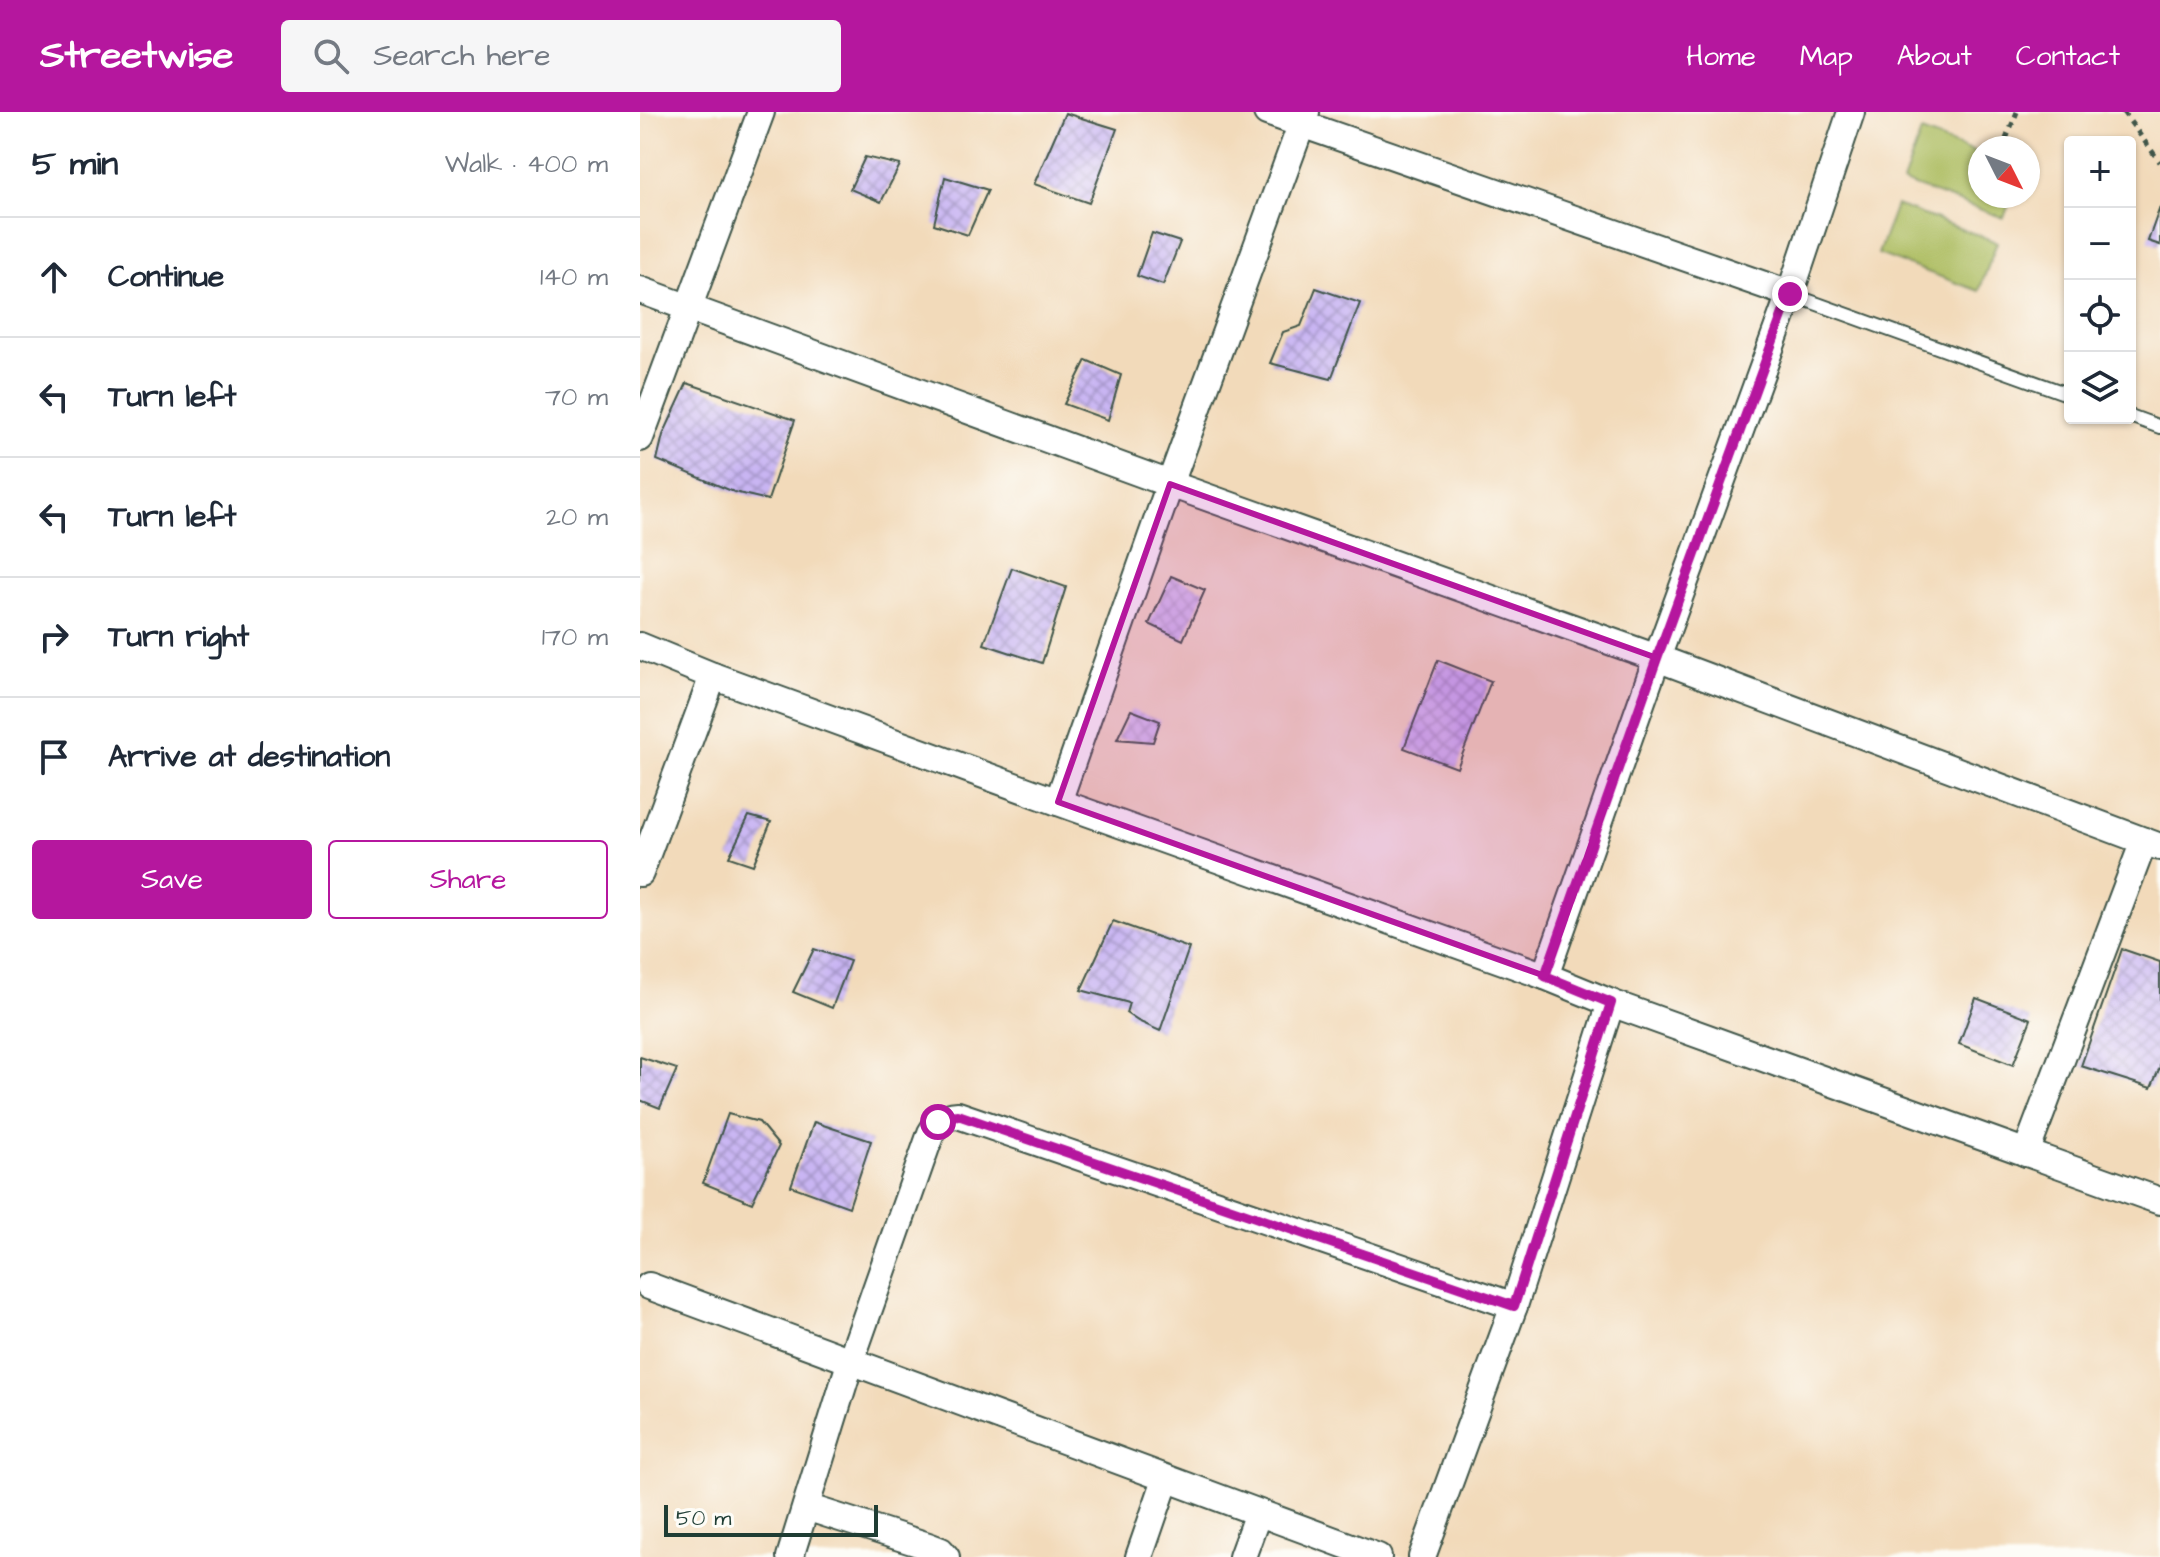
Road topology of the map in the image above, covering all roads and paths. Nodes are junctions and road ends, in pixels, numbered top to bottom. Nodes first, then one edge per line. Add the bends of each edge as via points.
1 (761, 112) edge
2 (1267, 112) edge
3 (1851, 112) edge
4 (2017, 112) edge
5 (2123, 112) edge
6 (1304, 118) edge
7 (2007, 136) edge
8 (2160, 162) edge
9 (640, 290) edge
10 (1790, 294) junction
11 (688, 307) junction
12 (2064, 393) edge
13 (2136, 418) edge
14 (2160, 427) edge
15 (640, 438) edge
16 (1170, 484) junction
17 (640, 646) edge
18 (1657, 658) junction
19 (713, 676) junction
20 (1058, 802) junction
21 (2152, 844) edge
22 (640, 873) edge
23 (1545, 976) junction
24 (1611, 1003) junction
25 (2026, 1153) junction
26 (2160, 1201) edge
27 (649, 1286) dead end
28 (1514, 1306) junction
29 (851, 1360) junction
30 (1166, 1479) junction
31 (806, 1507) junction
32 (1258, 1513) junction
33 (790, 1557) edge
34 (946, 1557) edge
35 (1139, 1557) edge
36 (1242, 1557) edge
37 (1378, 1557) edge
38 (1422, 1557) edge

1 - 11 street
2 - 6 street
3 - 10 street
4 - 7 path
5 - 8 path
6 - 10 street
6 - 16 street
9 - 11 street
10 - 12 lane
10 - 18 street
11 - 15 street
11 - 16 street
13 - 14 lane
16 - 18 street
16 - 20 street
17 - 19 street
18 - 21 street
18 - 23 street
19 - 20 street
19 - 22 street
20 - 23 street
21 - 25 street
23 - 24 street
24 - 25 street
24 - 28 street
25 - 26 street
27 - 29 street
28 - 29 street via 958,1115 938,1122 931,1133
28 - 38 street
29 - 30 street
29 - 31 street
30 - 32 street
30 - 35 street
31 - 33 street
31 - 34 street via 928,1546
32 - 36 street
32 - 37 street

